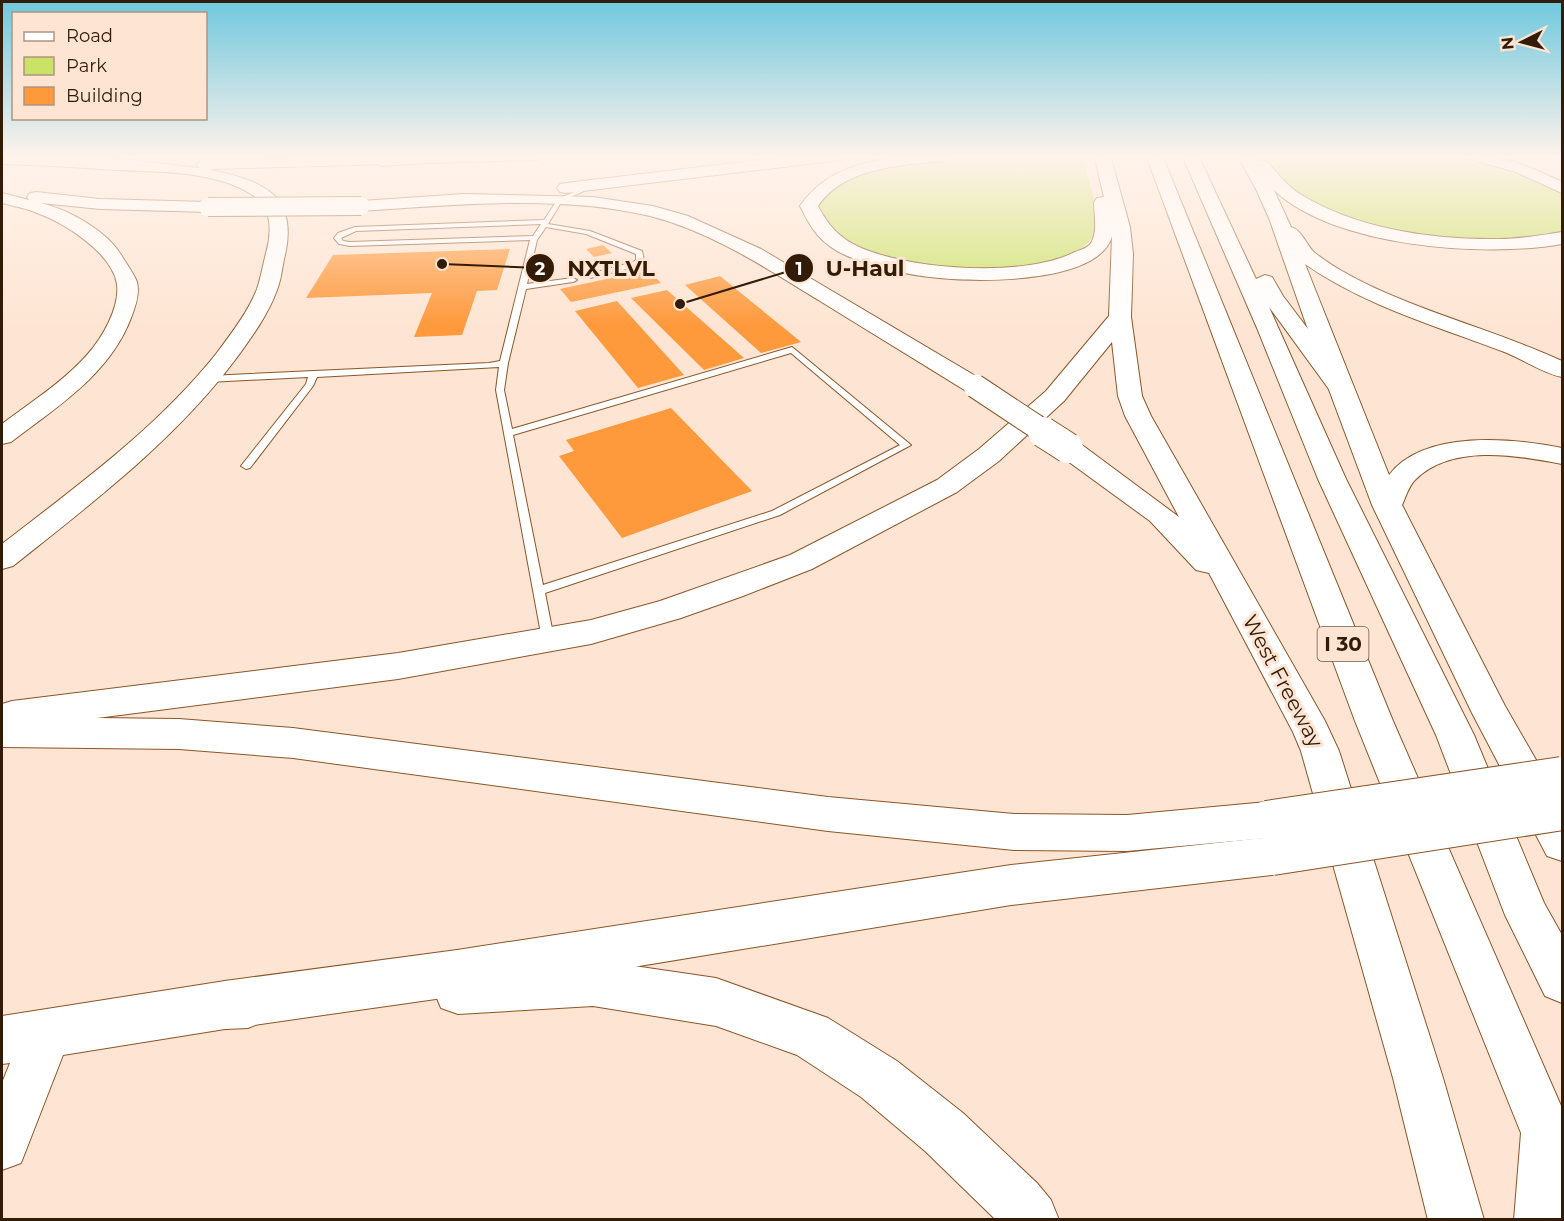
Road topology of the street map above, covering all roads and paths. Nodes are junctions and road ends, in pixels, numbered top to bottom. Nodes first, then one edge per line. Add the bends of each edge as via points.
1 (50, 212) edge
2 (275, 212) edge
3 (552, 212) edge
4 (648, 212) edge
5 (810, 212) edge
6 (1102, 212) edge
7 (1117, 212) edge
8 (1176, 212) edge
9 (1275, 212) edge
10 (1325, 212) edge
11 (1218, 214) joint
12 (1278, 218) junction
13 (545, 223) junction
14 (562, 228) junction
15 (537, 236) junction
16 (1563, 238) edge
17 (593, 276) dead end
18 (573, 280) dead end
19 (523, 287) junction
20 (1120, 316) junction
21 (504, 363) junction
22 (1563, 370) edge
23 (314, 374) junction
24 (208, 379) junction
25 (1340, 387) junction
26 (509, 433) junction
27 (2, 436) edge
28 (1563, 456) edge
29 (246, 466) dead end
30 (1387, 505) junction
31 (2, 559) edge
32 (539, 591) junction
33 (1237, 594) junction
34 (548, 639) junction
35 (2, 716) edge
36 (2, 732) edge
37 (1563, 776) edge
38 (1563, 811) edge
39 (1270, 838) junction
40 (1563, 843) edge
41 (1563, 980) edge
42 (225, 1005) junction
43 (24, 1037) edge
44 (2, 1144) edge
45 (1554, 1148) edge
46 (1031, 1220) edge
47 (1456, 1220) edge
48 (1542, 1220) edge

1 - 27 main road via 108,248 127,283 126,304 116,329 97,358 71,385
2 - 24 main road via 279,225 271,280 246,331
3 - 13 lane
4 - 33 main road, bridge via 716,234 801,280 975,386 1160,515
5 - 6 main road via 818,230 834,243 886,263 967,274 1018,273 1077,260 1096,250 1103,239
7 - 20 main road, West Freeway via 1123,254
8 - 45 main road, I 30 via 1374,722
9 - 12 main road
10 - 16 main road via 1425,239 1509,245
11 - 25 main road via 1241,235 1273,297
11 - 41 main road, I 30 via 1332,479 1455,735 1527,915
12 - 22 main road via 1307,256 1334,275 1380,298
12 - 25 main road
13 - 14 lane
13 - 15 lane
13 - 15 lane via 355,229 337,238 350,244
14 - 15 lane
14 - 17 lane via 588,232 639,254 640,260 625,268
15 - 19 lane
18 - 19 lane
19 - 21 lane
20 - 33 main road, West Freeway via 1130,396 1138,416
20 - 34 main road via 1054,396 989,455 947,486 801,562 669,610 591,632
21 - 23 lane
21 - 26 lane via 500,390
23 - 24 lane
23 - 29 lane
24 - 31 main road via 143,445
25 - 30 main road
26 - 32 lane
26 - 32 lane via 792,350 906,445 776,513
28 - 30 main road via 1466,448 1426,459 1403,476
30 - 40 main road via 1490,713
32 - 34 lane
33 - 47 main road, West Freeway via 1320,751 1418,1078
34 - 35 main road via 398,666
36 - 39 main road via 179,734 293,743 828,814 1014,832
37 - 39 main road, bridge
38 - 39 main road, bridge
39 - 42 main road via 1011,885 469,971
42 - 43 main road
42 - 46 main road via 593,983 716,1002 811,1035 879,1079 944,1132 1018,1202
43 - 44 main road
45 - 48 main road

